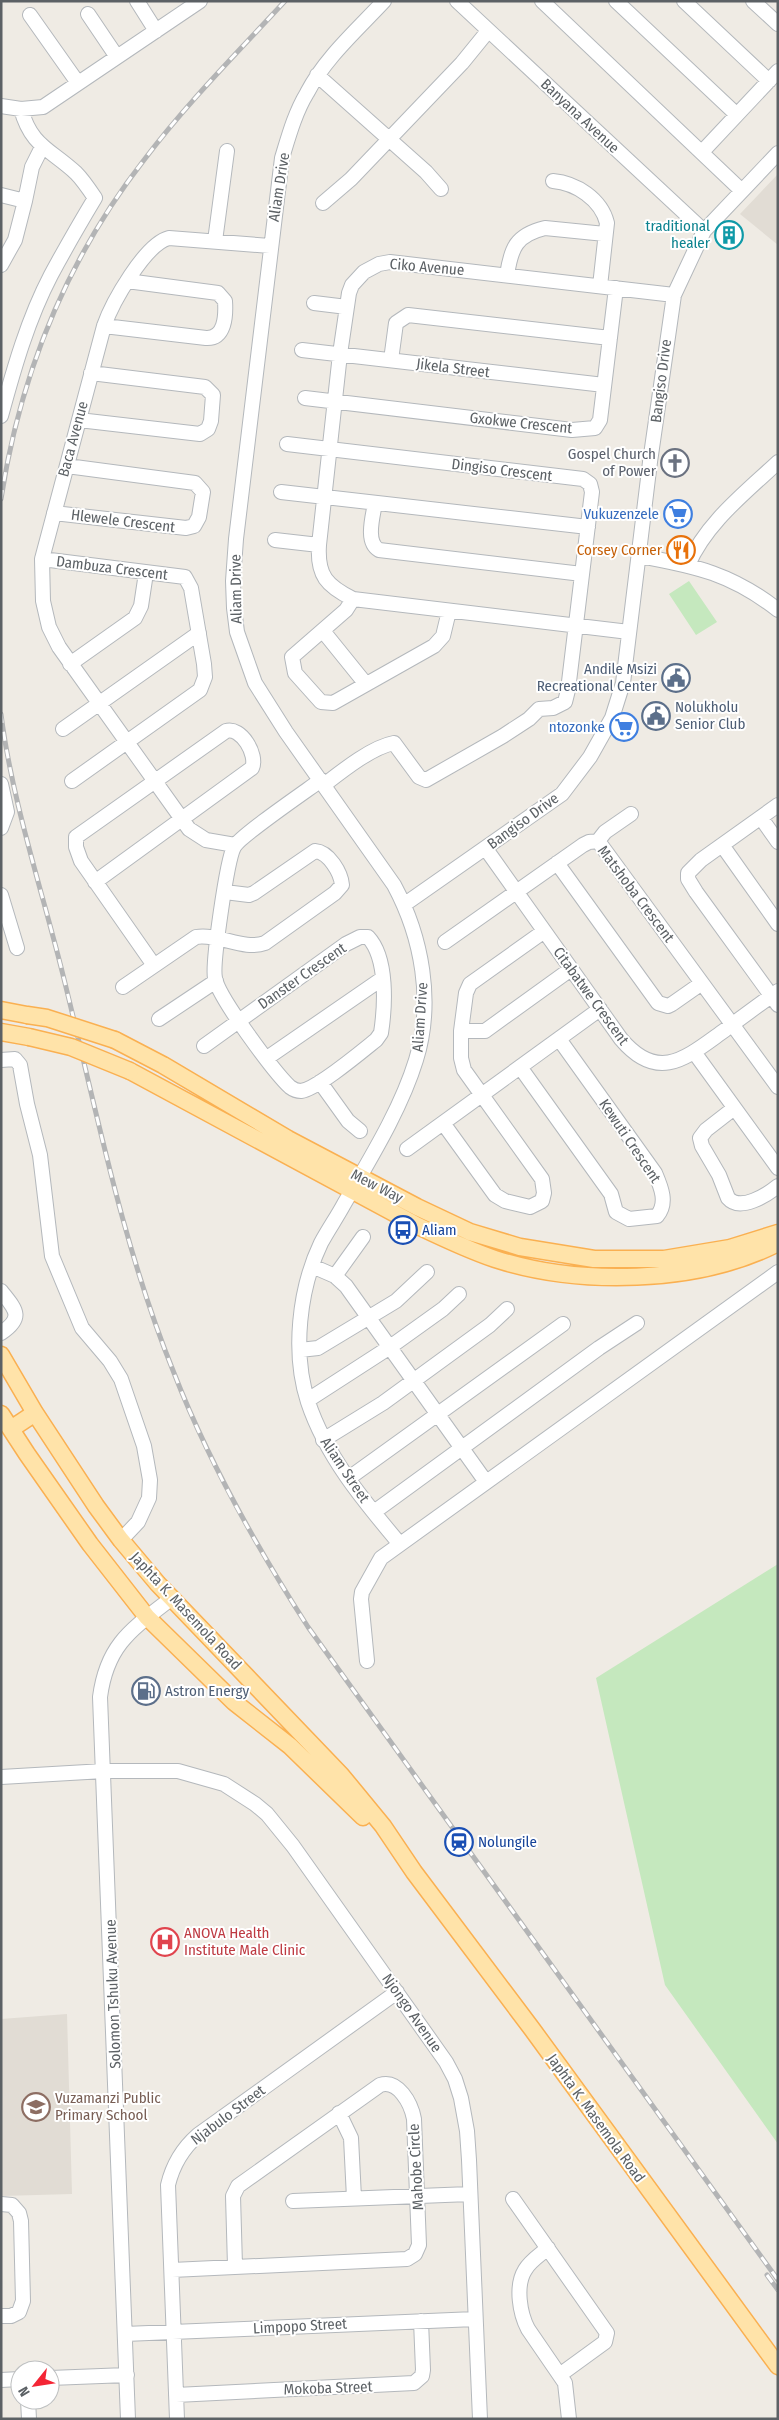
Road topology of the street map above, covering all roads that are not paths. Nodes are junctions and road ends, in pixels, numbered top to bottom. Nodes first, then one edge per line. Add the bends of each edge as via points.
1 (137, 1) edge
2 (200, 1) edge
3 (384, 1) edge
4 (457, 1) edge
5 (542, 1) edge
6 (616, 1) edge
7 (684, 1) edge
8 (753, 1) edge
9 (88, 14) dead end
10 (30, 15) dead end
11 (778, 24) edge
12 (156, 31) junction
13 (488, 31) junction
14 (117, 57) junction
15 (317, 76) junction
16 (773, 76) edge
17 (78, 83) junction
18 (1, 106) edge
19 (21, 109) junction
20 (736, 114) junction
21 (388, 139) junction
22 (42, 146) junction
23 (227, 151) dead end
24 (702, 152) junction
25 (778, 153) edge
26 (553, 181) dead end
27 (441, 189) dead end
28 (742, 191) junction
29 (1, 195) edge
30 (24, 201) junction
31 (323, 203) dead end
32 (704, 230) junction
33 (605, 234) junction
34 (215, 241) junction
35 (270, 246) junction
36 (1, 265) edge
37 (508, 274) junction
38 (127, 281) junction
39 (600, 286) junction
40 (616, 288) junction
41 (674, 295) junction
42 (314, 303) dead end
43 (347, 307) junction
44 (104, 326) junction
45 (610, 338) junction
46 (302, 350) dead end
47 (340, 354) junction
48 (390, 360) junction
49 (91, 373) junction
50 (604, 385) junction
51 (305, 398) dead end
52 (336, 402) junction
53 (1, 416) edge
54 (79, 420) junction
55 (287, 444) dead end
56 (330, 449) junction
57 (778, 462) edge
58 (67, 466) junction
59 (281, 492) dead end
60 (324, 497) junction
61 (375, 503) junction
62 (54, 513) junction
63 (588, 528) junction
64 (275, 540) dead end
65 (319, 545) junction
66 (640, 556) junction
67 (42, 559) junction
68 (688, 565) junction
69 (146, 572) junction
70 (582, 574) junction
71 (353, 599) junction
72 (778, 610) edge
73 (449, 611) junction
74 (576, 625) junction
75 (323, 631) junction
76 (629, 632) junction
77 (199, 633) junction
78 (70, 664) junction
79 (365, 683) junction
80 (98, 704) junction
81 (63, 729) dead end
82 (127, 742) junction
83 (154, 780) junction
84 (72, 781) dead end
85 (323, 783) junction
86 (1, 784) edge
87 (778, 805) edge
88 (631, 814) dead end
89 (761, 818) junction
90 (182, 820) junction
91 (1, 828) edge
92 (598, 841) junction
93 (778, 842) edge
94 (235, 845) junction
95 (722, 846) junction
96 (486, 849) junction
97 (557, 863) junction
98 (95, 882) junction
99 (225, 892) junction
100 (516, 892) junction
101 (1, 895) edge
102 (405, 904) junction
103 (778, 924) edge
104 (543, 932) junction
105 (218, 939) junction
106 (445, 942) dead end
107 (17, 948) dead end
108 (153, 964) junction
109 (572, 969) junction
110 (383, 978) junction
111 (216, 980) junction
112 (702, 983) junction
113 (122, 987) dead end
114 (776, 998) edge
115 (1, 1010) edge
116 (600, 1010) junction
117 (159, 1019) dead end
118 (239, 1020) junction
119 (732, 1024) junction
120 (461, 1031) junction
121 (1, 1032) edge
122 (559, 1039) junction
123 (204, 1046) dead end
124 (694, 1052) junction
125 (267, 1058) junction
126 (1, 1060) edge
127 (520, 1067) junction
128 (320, 1082) junction
129 (778, 1087) edge
130 (482, 1095) junction
131 (733, 1109) junction
132 (443, 1123) junction
133 (360, 1132) dead end
134 (407, 1149) dead end
135 (778, 1168) edge
136 (355, 1183) junction
137 (778, 1186) edge
138 (778, 1232) edge
139 (363, 1237) dead end
140 (778, 1243) edge
141 (312, 1266) junction
142 (427, 1272) dead end
143 (778, 1272) edge
144 (335, 1276) junction
145 (1, 1291) edge
146 (459, 1294) dead end
147 (507, 1309) dead end
148 (368, 1316) junction
149 (637, 1323) dead end
150 (563, 1324) dead end
151 (1, 1332) edge
152 (390, 1348) junction
153 (300, 1350) junction
154 (1, 1355) edge
155 (413, 1380) junction
156 (308, 1400) junction
157 (35, 1413) junction
158 (1, 1414) edge
159 (438, 1416) junction
160 (10, 1429) junction
161 (324, 1440) junction
162 (461, 1449) junction
163 (349, 1478) junction
164 (486, 1482) junction
165 (374, 1512) junction
166 (121, 1540) junction
167 (400, 1543) junction
168 (172, 1598) junction
169 (147, 1618) junction
170 (367, 1661) dead end
171 (104, 1771) junction
172 (1, 1777) edge
173 (414, 1872) junction
174 (397, 1992) junction
175 (340, 2113) junction
176 (470, 2194) junction
177 (417, 2195) junction
178 (354, 2198) junction
179 (512, 2199) dead end
180 (293, 2200) dead end
181 (1, 2204) edge
182 (548, 2248) junction
183 (235, 2266) junction
184 (172, 2270) junction
185 (1, 2316) edge
186 (475, 2319) junction
187 (421, 2321) junction
188 (174, 2332) junction
189 (125, 2334) junction
190 (778, 2366) edge
191 (561, 2374) junction
192 (127, 2375) junction
193 (60, 2378) edge
194 (176, 2395) junction
195 (128, 2419) edge
196 (177, 2419) edge
197 (480, 2419) edge
198 (569, 2419) edge

1 - 12 street
2 - 12 street
3 - 15 street, Aliam Drive
4 - 13 street, Banyana Avenue
5 - 24 street
6 - 20 street
7 - 16 street
8 - 11 street
9 - 14 street
10 - 17 street
12 - 14 street
13 - 21 street via 462,63
13 - 32 street, Banyana Avenue
14 - 17 street
15 - 21 street
15 - 35 street, Aliam Drive via 294,118 282,158
16 - 20 street
17 - 19 street via 43,107
18 - 19 street
19 - 22 street via 28,131
20 - 24 street
21 - 27 street
21 - 31 street via 351,179
22 - 30 street via 32,167
22 - 53 street via 77,174 95,198 39,301 13,370
23 - 34 street
24 - 28 street
25 - 28 street, Bangiso Drive
26 - 33 street via 572,184 596,203 605,215
28 - 32 street, Bangiso Drive
29 - 30 street
30 - 36 street via 15,240
32 - 41 street, Bangiso Drive
33 - 37 street via 539,230 512,248
33 - 39 street
34 - 35 street, Baca Avenue
34 - 38 street, Baca Avenue via 163,239
35 - 85 street, Aliam Drive via 236,539 234,608 239,639 255,683
37 - 39 street, Ciko Avenue
37 - 43 street, Ciko Avenue via 390,262 379,264 364,272 352,285
38 - 44 street, Baca Avenue via 114,300
38 - 44 street via 218,293 225,301 221,332 216,337 206,338
39 - 40 street, Ciko Avenue
40 - 41 street, Ciko Avenue
40 - 45 street, Gxokwe Crescent
41 - 66 street, Bangiso Drive
42 - 43 street
43 - 47 street, Ciko Avenue
44 - 49 street, Baca Avenue
45 - 48 street via 408,315 396,323
45 - 50 street, Gxokwe Crescent
46 - 47 street, Jikela Street
47 - 48 street, Jikela Street
47 - 52 street, Ciko Avenue
48 - 50 street, Jikela Street
49 - 54 street, Baca Avenue
49 - 54 street via 205,387 213,395 211,420 208,430 200,434
50 - 52 street, Gxokwe Crescent via 600,420 594,428 587,430
51 - 52 street, Gxokwe Crescent
52 - 56 street, Ciko Avenue
54 - 58 street, Baca Avenue
55 - 56 street
56 - 60 street, Ciko Avenue
56 - 63 street, Dingiso Crescent via 583,479 590,484 592,492
57 - 68 street via 708,531
58 - 62 street, Baca Avenue
58 - 62 street, Hlewele Crescent via 195,483 203,492 200,517 194,526 186,528
59 - 60 street
60 - 61 street
60 - 65 street, Ciko Avenue
61 - 63 street
61 - 70 street via 371,538 372,545 379,550
62 - 67 street, Baca Avenue
63 - 70 street, Dingiso Crescent
64 - 65 street
65 - 71 street, Ciko Avenue via 322,574 329,584
66 - 68 street
66 - 76 street, Bangiso Drive
67 - 69 street, Dambuza Crescent
67 - 78 street, Baca Avenue via 43,601 49,628
68 - 72 street via 708,570 756,592
69 - 77 street, Dambuza Crescent via 188,580
69 - 78 street via 141,606 135,618
70 - 74 street, Dingiso Crescent
71 - 73 street, Ciko Avenue
71 - 75 street
73 - 74 street, Ciko Avenue
73 - 79 street via 440,641
74 - 76 street, Ciko Avenue
74 - 85 street via 568,690 563,704 539,709 492,743 426,780 419,778 394,743 383,746
75 - 79 street
75 - 79 street via 292,657 293,668 300,679 319,701 330,704
76 - 96 street, Bangiso Drive via 624,683 612,718 590,757 562,794
77 - 80 street
77 - 82 street, Dambuza Crescent via 205,677 202,688
78 - 80 street, Baca Avenue
80 - 81 street
80 - 82 street, Baca Avenue
82 - 83 street, Baca Avenue
82 - 84 street
83 - 90 street, Baca Avenue
83 - 90 street via 226,731 233,730 243,740 254,760 252,768
83 - 98 street via 76,837 77,855
85 - 94 street
85 - 102 street, Aliam Drive via 383,867
86 - 91 street via 7,812
87 - 89 street
88 - 92 street via 605,832
89 - 93 street
89 - 95 street
90 - 94 street, Baca Avenue via 206,840
90 - 98 street
92 - 97 street, Matshoba Crescent via 589,842
92 - 112 street, Matshoba Crescent
94 - 99 street
95 - 103 street
95 - 114 street via 691,868 688,879
96 - 100 street, Citabatwe Crescent
96 - 102 street, Bangiso Drive
97 - 100 street, Matshoba Crescent
97 - 112 street via 658,1003 668,1006
98 - 108 street
99 - 105 street
99 - 105 street via 254,893 315,851 326,855 339,873 342,885 336,893 265,943 255,945
100 - 104 street, Citabatwe Crescent
100 - 106 street, Matshoba Crescent
101 - 107 street
102 - 136 street, Aliam Drive via 422,962 425,994 422,1034 417,1059 401,1099
104 - 109 street, Citabatwe Crescent
104 - 120 street via 470,984
105 - 108 street via 196,936
105 - 111 street via 214,967
108 - 113 street
109 - 116 street, Citabatwe Crescent
109 - 120 street via 485,1031
110 - 118 street, Danster Crescent via 374,946 368,937 360,937
110 - 125 street
110 - 128 street, Danster Crescent via 379,1037
111 - 117 street
111 - 118 street
112 - 119 street, Matshoba Crescent
114 - 119 street, Citabatwe Crescent
115 - 136 main road, Mew Way, bridge via 52,1020 115,1040 288,1139
116 - 122 street
116 - 124 street, Citabatwe Crescent via 629,1049 645,1060 661,1064 676,1062
118 - 123 street
118 - 125 street
119 - 124 street, Citabatwe Crescent
119 - 129 street, Matshoba Crescent
120 - 130 street via 462,1064
121 - 136 main road, Mew Way, bridge via 71,1048 130,1071
122 - 127 street
122 - 127 street, Kewuti Crescent via 655,1173 663,1196 663,1204 656,1216 629,1219 616,1212 611,1194
124 - 131 street
125 - 128 street via 293,1089 308,1089
126 - 166 street via 15,1060 20,1065 40,1155 52,1256 82,1328 121,1379 144,1446 150,1480 149,1498 138,1522
127 - 130 street
128 - 133 street
130 - 132 street
130 - 132 street via 542,1179 544,1193 539,1203 527,1207 495,1195
131 - 135 street
131 - 137 street via 700,1138 728,1198 737,1204 750,1201
132 - 134 street
136 - 138 main road, Mew Way via 470,1232 570,1257 664,1259 730,1248
136 - 140 main road, Mew Way via 461,1246 496,1260 559,1273 610,1276 669,1273 714,1265
136 - 141 street, Aliam Street via 321,1243
139 - 144 street
141 - 144 street
141 - 153 street, Aliam Street via 301,1318
142 - 148 street via 396,1301
143 - 164 street
144 - 148 street
145 - 151 street via 16,1310 16,1316
146 - 152 street
147 - 155 street via 490,1325
148 - 152 street
148 - 153 street via 318,1348
149 - 162 street
150 - 159 street
152 - 155 street
152 - 156 street
153 - 156 street, Aliam Street
154 - 157 main road, Japhta K. Masemola Road
155 - 159 street
155 - 161 street
156 - 161 street, Aliam Street
157 - 160 main road
157 - 166 main road, Japhta K. Masemola Road
158 - 160 main road, Japhta K. Masemola Road
159 - 162 street
159 - 163 street
160 - 169 main road, Japhta K. Masemola Road via 90,1544
161 - 163 street, Aliam Street
162 - 164 street
162 - 165 street
163 - 165 street, Aliam Street
164 - 167 street
165 - 167 street, Aliam Street
166 - 168 main road, Japhta K. Masemola Road
167 - 170 street via 378,1562 362,1592
168 - 169 street, Solomon Tshuku Avenue
168 - 173 main road, Japhta K. Masemola Road via 342,1775 383,1826
169 - 171 street, Solomon Tshuku Avenue via 113,1652 104,1675 100,1697
169 - 173 main road, Japhta K. Masemola Road via 234,1702 290,1746 338,1790
171 - 172 street, Njongo Avenue
171 - 174 street, Njongo Avenue via 188,1773 241,1793 267,1814 281,1831
171 - 189 street, Solomon Tshuku Avenue
173 - 190 main road, Japhta K. Masemola Road
174 - 176 street, Njongo Avenue via 455,2079 467,2131
174 - 184 street, Njabulo Street via 198,2135 184,2149 168,2185
175 - 177 street, Mahobe Circle via 380,2085 393,2084 401,2091 413,2113
175 - 178 street via 351,2138
175 - 183 street, Mahobe Circle via 241,2182 235,2190
176 - 177 street
176 - 186 street, Njongo Avenue
177 - 178 street
177 - 183 street, Mahobe Circle via 418,2245 415,2254 408,2259
178 - 180 street
179 - 182 street
181 - 185 street via 15,2207 21,2221 23,2301 19,2312
182 - 191 street via 531,2262 522,2276 521,2306 528,2329
182 - 191 street via 607,2333 604,2342
183 - 184 street, Mahobe Circle
184 - 188 street, Njabulo Street
186 - 187 street, Limpopo Street
186 - 197 street, Njongo Avenue
187 - 188 street, Limpopo Street
187 - 194 street, Mokoba Street via 423,2370 422,2376 414,2383
188 - 189 street, Limpopo Street
188 - 194 street, Njabulo Street
189 - 192 street, Solomon Tshuku Avenue
191 - 198 street via 568,2392
192 - 193 street
192 - 195 street, Solomon Tshuku Avenue
194 - 196 street, Njabulo Street

